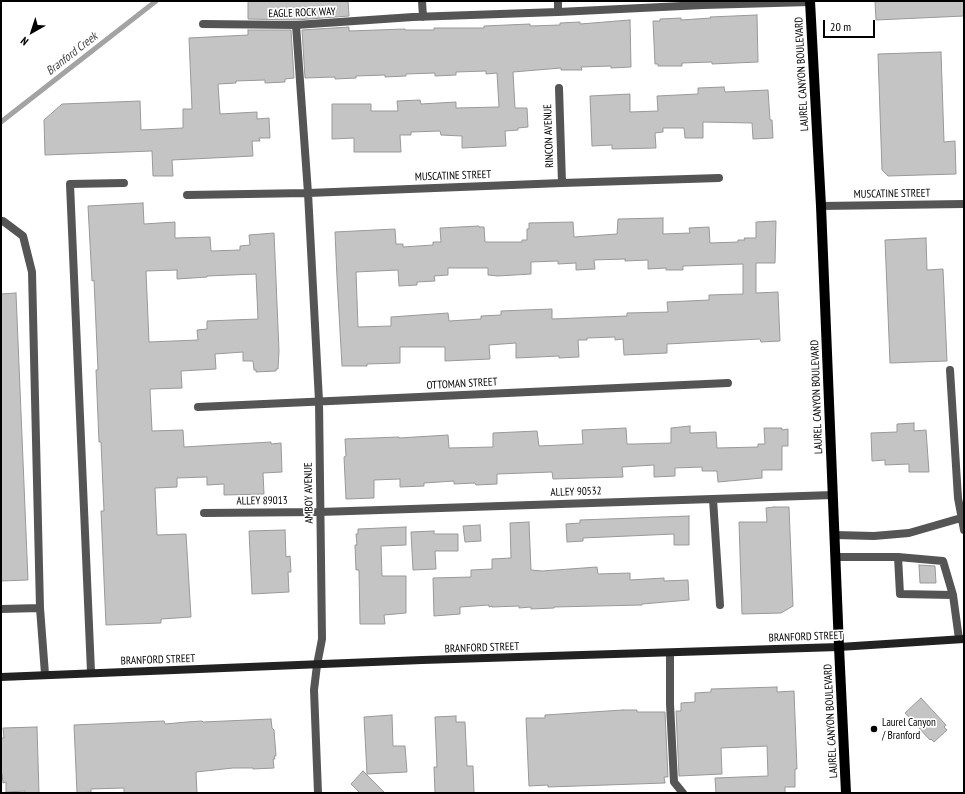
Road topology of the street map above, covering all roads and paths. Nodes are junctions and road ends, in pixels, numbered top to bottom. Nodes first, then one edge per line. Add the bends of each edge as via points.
1 (422, 1) edge
2 (558, 1) edge
3 (810, 2) edge
4 (699, 3) edge
5 (558, 12) junction
6 (423, 17) junction
7 (203, 24) dead end
8 (296, 25) junction
9 (559, 88) dead end
10 (719, 178) dead end
11 (562, 182) junction
12 (124, 183) dead end
13 (308, 193) junction
14 (187, 195) dead end
15 (964, 204) edge
16 (821, 206) junction
17 (1, 221) edge
18 (950, 370) dead end
19 (728, 383) dead end
20 (319, 401) junction
21 (198, 407) dead end
22 (833, 495) junction
23 (712, 499) junction
24 (320, 512) junction
25 (204, 513) dead end
26 (961, 518) junction
27 (964, 530) edge
28 (835, 535) junction
29 (836, 557) junction
30 (898, 558) junction
31 (953, 595) junction
32 (720, 605) dead end
33 (40, 608) junction
34 (1, 610) edge
35 (962, 639) edge
36 (839, 647) junction
37 (670, 653) junction
38 (317, 665) junction
39 (92, 672) junction
40 (45, 674) junction
41 (1, 676) edge
42 (318, 793) edge
43 (683, 793) edge
44 (846, 793) edge

1 - 6 street
2 - 5 street
3 - 4 street, EAGLE ROCK WAY
3 - 16 main road, LAUREL CANYON BOULEVARD
4 - 5 street, EAGLE ROCK WAY
5 - 6 street, EAGLE ROCK WAY
6 - 8 street, EAGLE ROCK WAY
7 - 8 street, EAGLE ROCK WAY
8 - 13 street, AMBOY AVENUE
9 - 11 street, RINCON AVENUE
10 - 11 street, MUSCATINE STREET
11 - 13 street, MUSCATINE STREET
12 - 39 street via 70,184
13 - 14 street, MUSCATINE STREET
13 - 20 street, AMBOY AVENUE
15 - 16 street, MUSCATINE STREET
16 - 22 main road, LAUREL CANYON BOULEVARD
17 - 33 street via 23,236 32,272
18 - 26 street
19 - 20 street, OTTOMAN STREET
20 - 21 street, OTTOMAN STREET
20 - 24 street, AMBOY AVENUE
22 - 23 street, ALLEY 90532
22 - 28 main road, LAUREL CANYON BOULEVARD
23 - 24 street, ALLEY 90532
23 - 32 street
24 - 25 street, ALLEY 89013
24 - 38 street, AMBOY AVENUE via 322,639
26 - 27 street
26 - 28 street via 909,533 874,536
28 - 29 main road, LAUREL CANYON BOULEVARD
29 - 30 street
29 - 36 main road, LAUREL CANYON BOULEVARD
30 - 31 street via 943,561
30 - 31 street via 900,594
31 - 35 street
33 - 34 street
33 - 40 street
35 - 36 main road, BRANFORD STREET
36 - 37 main road, BRANFORD STREET
36 - 44 main road, LAUREL CANYON BOULEVARD
37 - 38 main road, BRANFORD STREET
37 - 43 street via 674,782
38 - 39 main road, BRANFORD STREET
38 - 42 street, AMBOY AVENUE via 314,690
39 - 40 main road, BRANFORD STREET
40 - 41 main road, BRANFORD STREET

